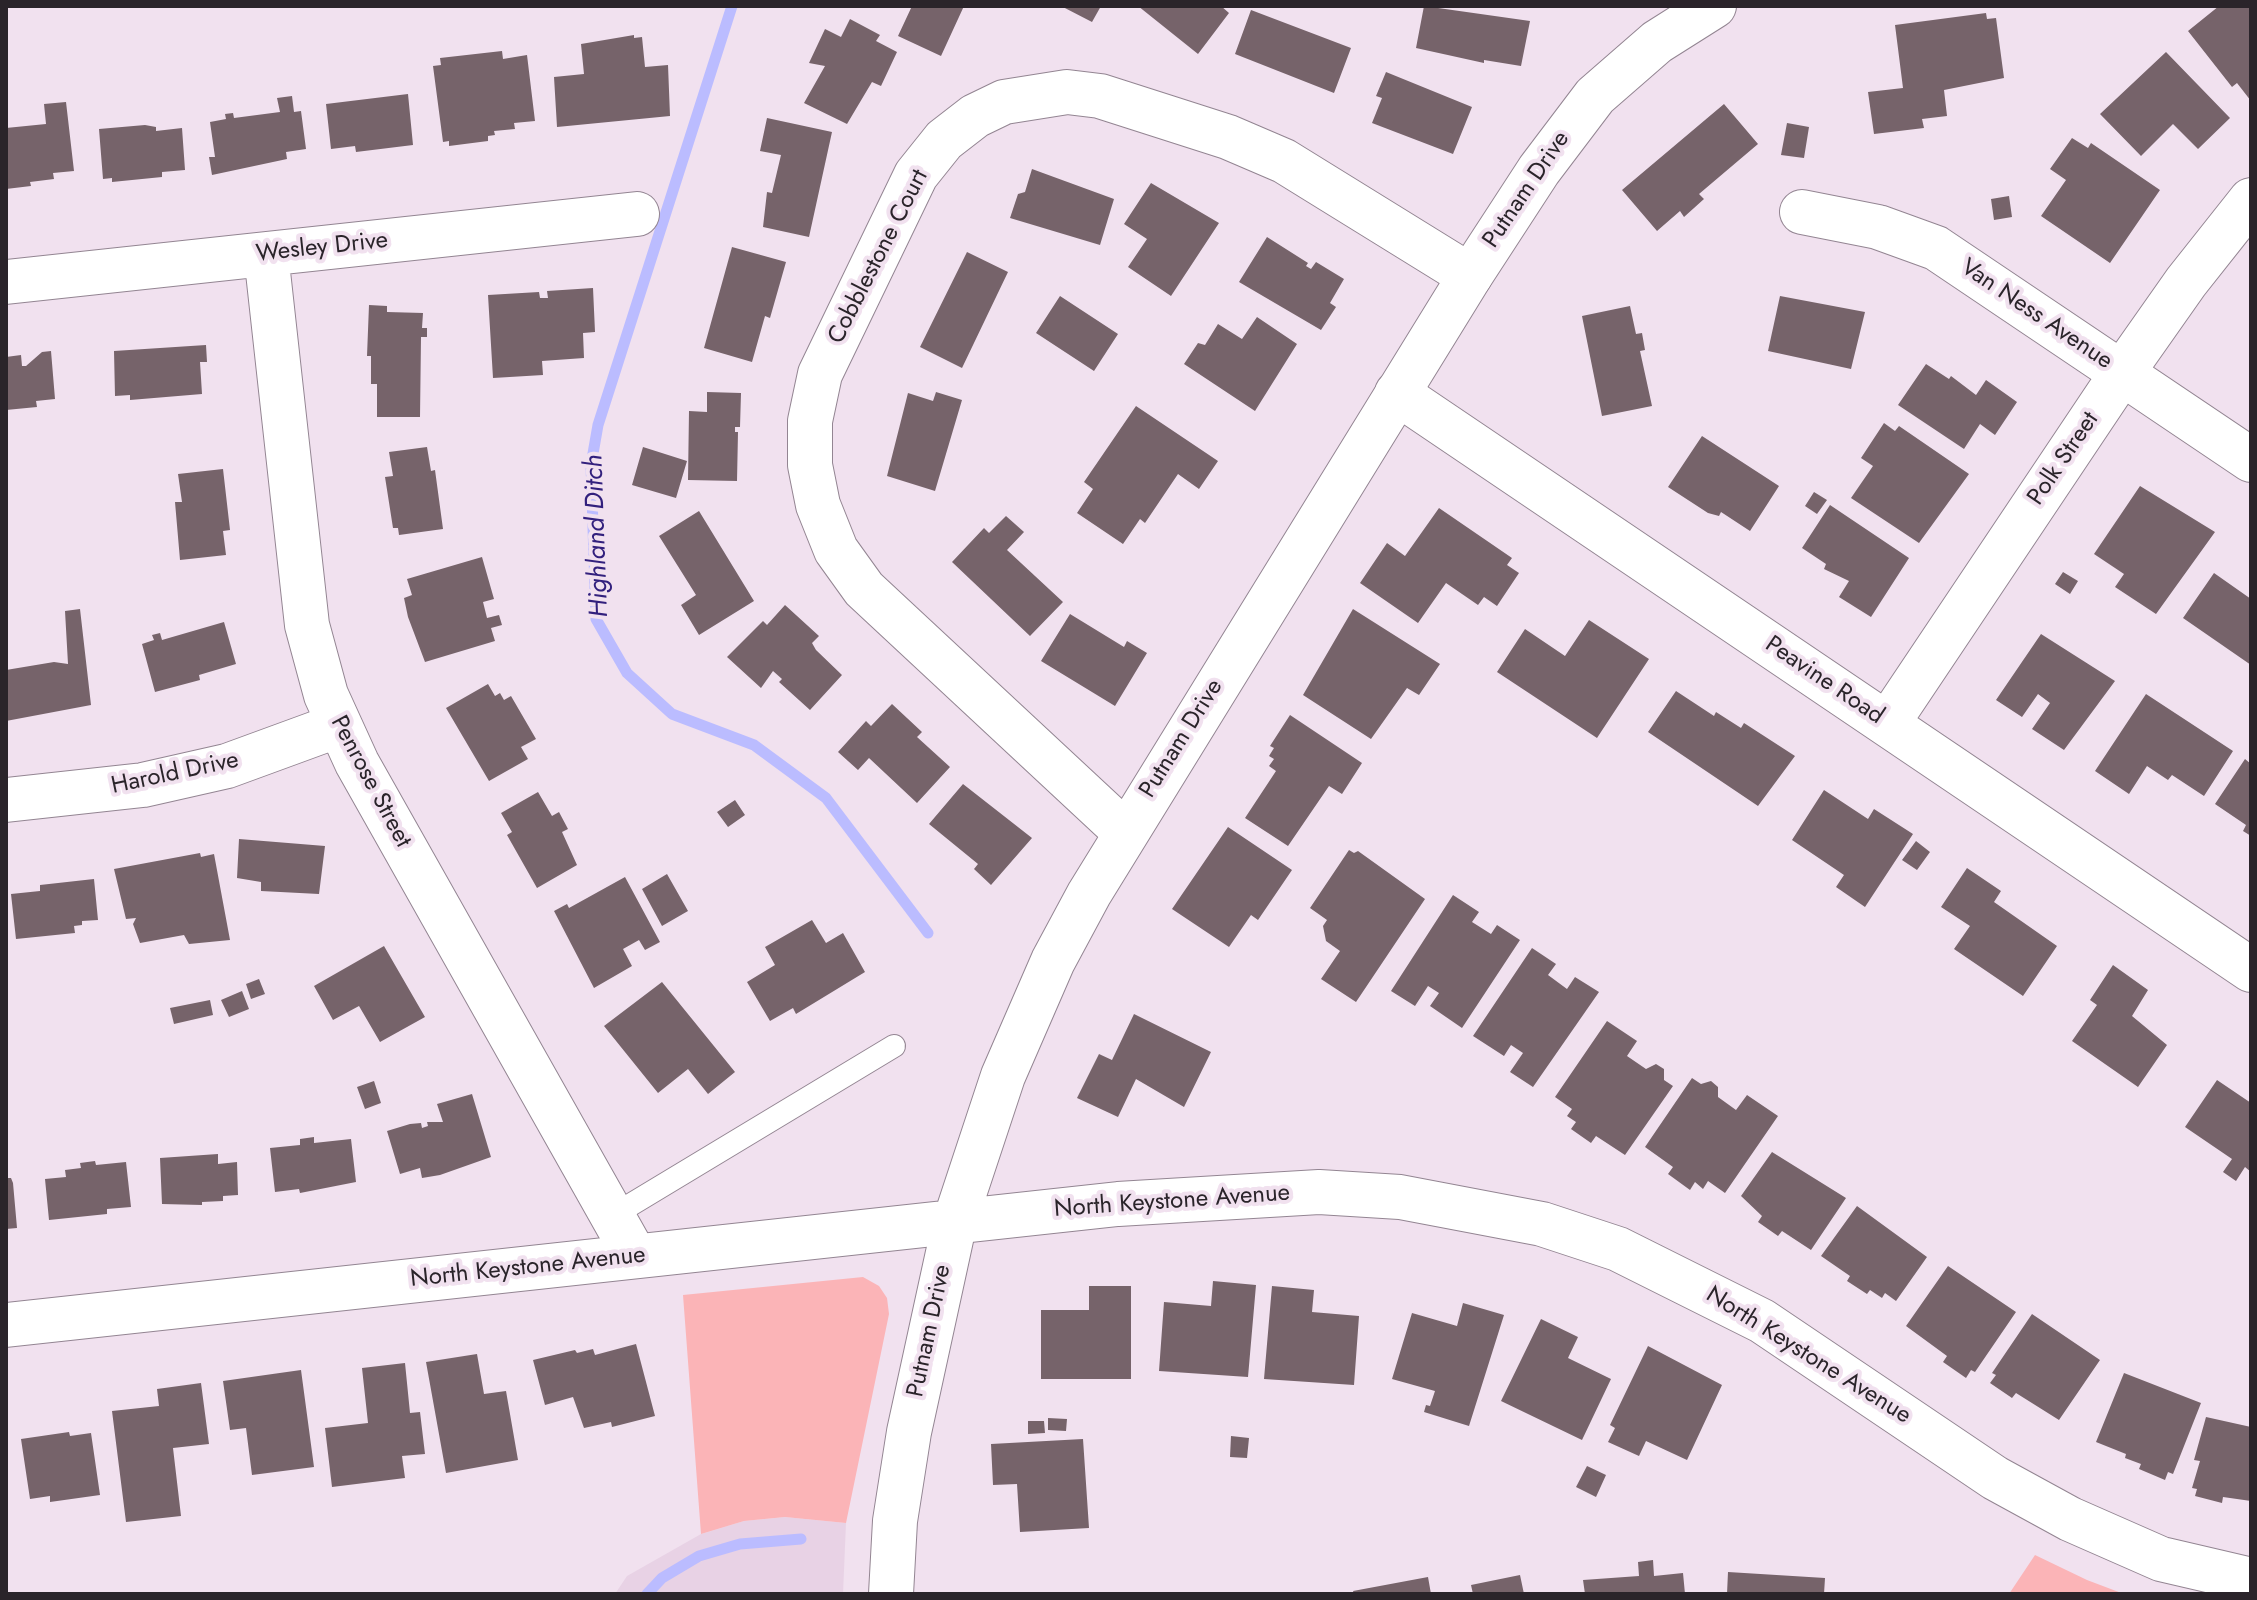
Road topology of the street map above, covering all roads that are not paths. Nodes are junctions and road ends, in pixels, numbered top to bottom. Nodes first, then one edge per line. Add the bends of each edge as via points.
1 (1714, 6) edge
2 (2251, 200) edge
3 (1802, 212) dead end
4 (637, 214) dead end
5 (266, 254) junction
6 (1470, 276) junction
7 (6, 282) edge
8 (2122, 373) junction
9 (1397, 393) junction
10 (2251, 460) edge
11 (1887, 724) junction
12 (339, 725) junction
13 (6, 800) edge
14 (1125, 832) junction
15 (2251, 970) edge
16 (894, 1046) dead end
17 (612, 1216) junction
18 (955, 1221) junction
19 (635, 1256) junction
20 (6, 1325) edge
21 (2251, 1580) edge
22 (891, 1594) edge

1 - 6 street, Putnam Drive via 1657,42 1595,96 1545,160
2 - 8 street, Polk Street
3 - 8 street, Van Ness Avenue via 1878,227 1936,248
4 - 5 street, Wesley Drive
5 - 7 street, Wesley Drive
5 - 12 street, Penrose Street via 307,625
6 - 9 street, Putnam Drive
6 - 14 street, Cobblestone Court via 1284,161 1100,96 1067,92 1004,102 944,140 916,175 820,374 810,421 810,465 818,505 836,550 864,589
8 - 10 street, Van Ness Avenue
8 - 11 street, Polk Street
9 - 11 street, Peavine Road
9 - 14 street, Putnam Drive
11 - 15 street, Peavine Road
12 - 13 street, Harold Drive via 227,766 143,785
12 - 17 street, Penrose Street
14 - 18 street, Putnam Drive via 1060,948 1023,1029
16 - 17 lane
17 - 19 street, Penrose Street
18 - 19 street, North Keystone Avenue
18 - 21 street, North Keystone Avenue via 1118,1204 1319,1192 1400,1197 1542,1224 1618,1249 1762,1321 1995,1478 2070,1519 2161,1559
18 - 22 street, Putnam Drive via 909,1432 895,1521
19 - 20 street, North Keystone Avenue

